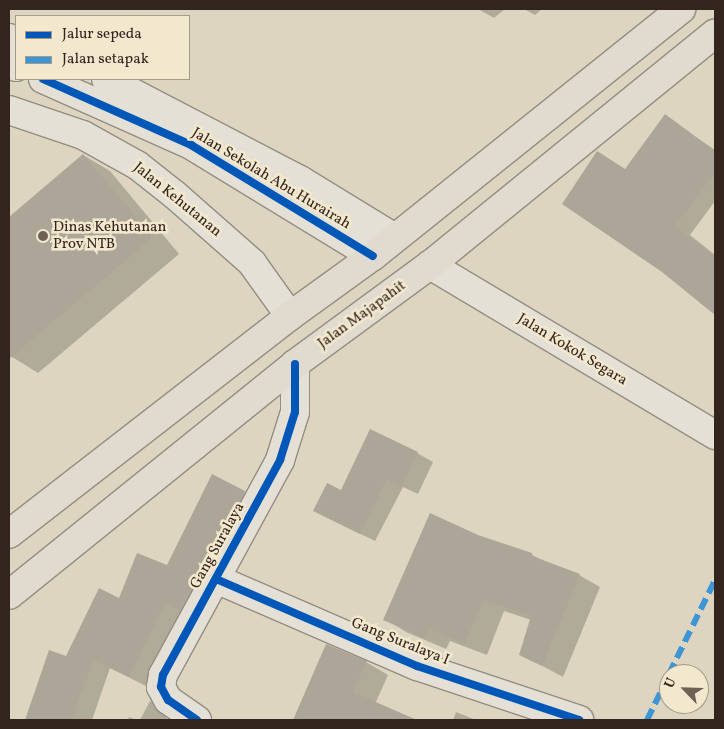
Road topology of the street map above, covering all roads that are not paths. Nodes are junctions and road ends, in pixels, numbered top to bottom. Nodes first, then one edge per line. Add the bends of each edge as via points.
1 (682, 9) edge
2 (715, 33) edge
3 (45, 80) edge
4 (108, 80) edge
5 (9, 110) edge
6 (395, 238) junction
7 (373, 256) junction
8 (430, 265) junction
9 (290, 316) junction
10 (295, 364) junction
11 (715, 435) edge
12 (9, 534) edge
13 (216, 578) junction
14 (9, 595) edge
15 (197, 720) edge
16 (579, 720) edge

1 - 6 main road
2 - 8 main road, Jalan Majapahit
3 - 7 street, Jalan Sekolah Abu Hurairah via 191,145
4 - 6 street via 300,180
5 - 9 street, Jalan Kehutanan via 83,135 137,165 252,263
6 - 7 main road
7 - 9 main road
8 - 10 main road, Jalan Majapahit
8 - 11 street, Jalan Kokok Segara
9 - 12 main road
10 - 13 street, Gang Suralaya via 295,412 280,460
10 - 14 main road, Jalan Majapahit
13 - 15 street, Gang Suralaya via 163,675 160,687 168,700
13 - 16 street, Gang Suralaya I via 417,666

